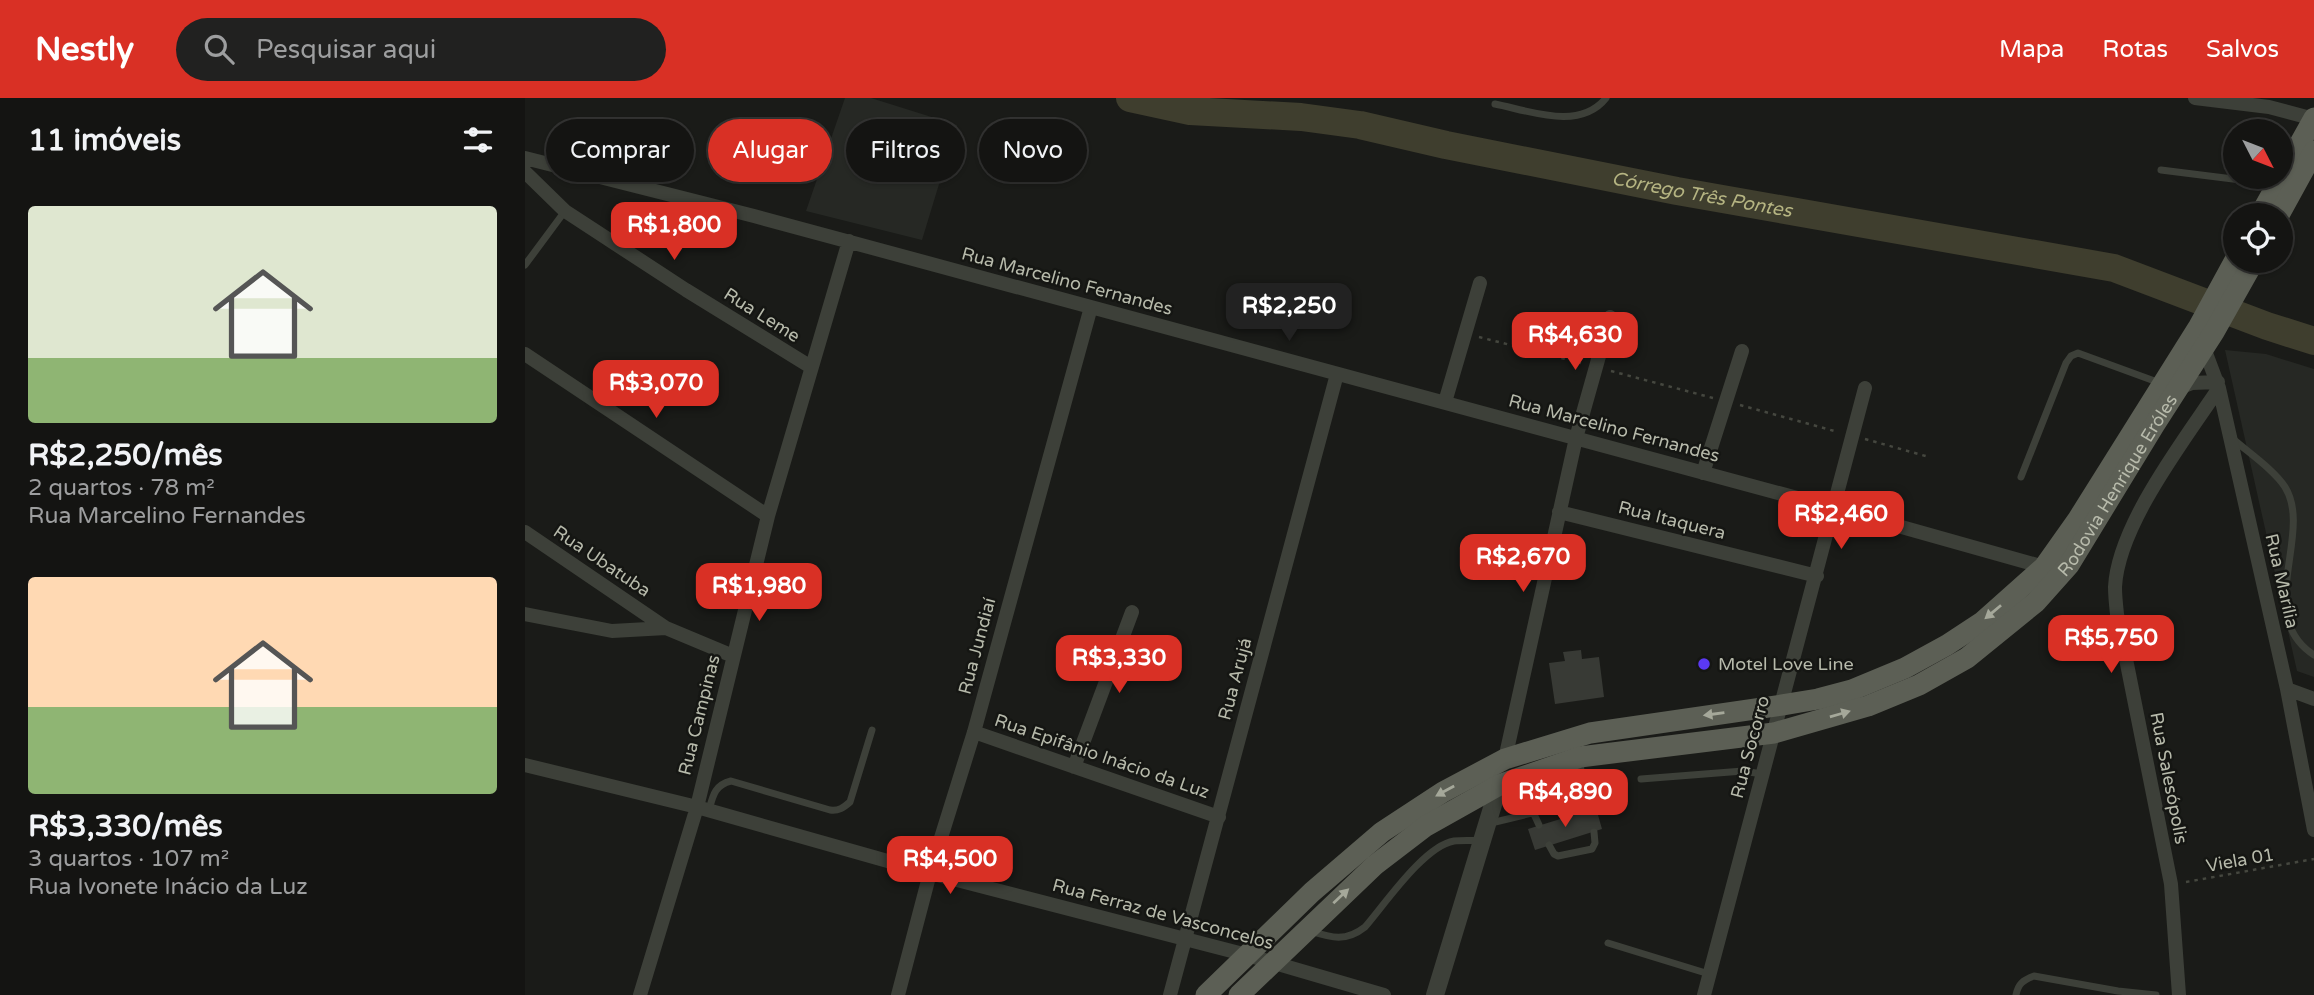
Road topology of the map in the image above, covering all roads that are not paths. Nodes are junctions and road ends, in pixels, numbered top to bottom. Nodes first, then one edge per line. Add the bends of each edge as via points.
1 (1606, 98) edge
2 (2195, 98) edge
3 (1495, 104) dead end
4 (2314, 118) edge
5 (2314, 151) edge
6 (2293, 156) edge
7 (525, 158) edge
8 (2161, 170) dead end
9 (525, 172) edge
10 (2223, 177) edge
11 (2286, 203) edge
12 (565, 211) junction
13 (849, 241) junction
14 (525, 265) edge
15 (2231, 273) edge
16 (2244, 273) edge
17 (1480, 283) dead end
18 (2226, 293) junction
19 (1091, 307) junction
20 (1610, 317) dead end
21 (2205, 335) junction
22 (1742, 351) dead end
23 (525, 354) edge
24 (811, 367) junction
25 (1337, 374) junction
26 (2219, 385) junction
27 (2170, 386) junction
28 (1865, 388) dead end
29 (1445, 402) junction
30 (2230, 436) junction
31 (1576, 438) junction
32 (1703, 472) junction
33 (2021, 477) dead end
34 (1834, 508) junction
35 (1559, 512) junction
36 (768, 516) junction
37 (525, 532) edge
38 (2043, 567) junction
39 (1817, 576) junction
40 (1132, 612) dead end
41 (525, 614) edge
42 (666, 628) junction
43 (2314, 655) edge
44 (733, 656) junction
45 (2287, 690) junction
46 (2314, 699) edge
47 (1782, 705) junction
48 (871, 730) dead end
49 (974, 732) junction
50 (1774, 733) junction
51 (1580, 757) junction
52 (1505, 759) junction
53 (525, 765) edge
54 (1074, 767) junction
55 (1763, 774) junction
56 (1525, 776) junction
57 (1641, 779) dead end
58 (1499, 785) junction
59 (1582, 801) junction
60 (703, 808) junction
61 (1533, 812) junction
62 (1585, 812) dead end
63 (1219, 817) junction
64 (1539, 825) dead end
65 (2314, 830) edge
66 (1484, 832) junction
67 (1594, 832) dead end
68 (1549, 845) dead end
69 (930, 873) junction
70 (1306, 929) junction
71 (1185, 940) junction
72 (1608, 943) dead end
73 (1247, 955) junction
74 (1271, 962) junction
75 (1709, 974) junction
76 (640, 995) edge
77 (898, 995) edge
78 (1170, 995) edge
79 (1206, 995) edge
80 (1239, 995) edge
81 (1384, 995) edge
82 (1435, 995) edge
83 (1704, 995) edge
84 (2015, 995) edge
85 (2156, 995) edge
86 (2179, 995) edge

1 - 3 lane via 1584,115 1568,117
2 - 4 street
4 - 6 main road
5 - 11 main road
7 - 13 street, Rua Marcelino Fernandes
8 - 10 lane
9 - 12 street, Rua Leme
12 - 14 lane
12 - 24 street, Rua Leme
13 - 19 street, Rua Marcelino Fernandes
13 - 24 street, Rua Campinas
15 - 18 main road
16 - 18 main road
17 - 29 street
18 - 21 main road, Rodovia Henrique Eróles
19 - 25 street, Rua Marcelino Fernandes
19 - 49 street, Rua Jundiaí
20 - 31 street
21 - 26 street, Rua Marília
21 - 27 main road, Rodovia Henrique Eróles
22 - 32 street
23 - 36 street
24 - 36 street, Rua Campinas
25 - 29 street, Rua Marcelino Fernandes
25 - 63 street, Rua Arujá
26 - 27 street
26 - 30 street, Rua Marília
26 - 86 street, Rua Salesópolis via 2150,492 2131,530 2115,586 2171,884
27 - 33 lane via 2078,353 2071,356
27 - 38 main road, Rodovia Henrique Eróles
50 -> 27 main road, Rodovia Henrique Eróles via 1868,706 1919,685 1967,659 2010,626 2069,565 2155,424
28 - 34 street, Rua Socorro
29 - 31 street, Rua Marcelino Fernandes
30 - 43 lane via 2286,488 2296,523 2285,598 2296,638
30 - 45 street, Rua Marília
31 - 32 street, Rua Marcelino Fernandes
31 - 35 street
32 - 34 street, Rua Marcelino Fernandes
34 - 38 street, Rua Marcelino Fernandes
34 - 39 street, Rua Socorro
35 - 39 street, Rua Itaquera
35 - 52 street
36 - 44 street, Rua Campinas
37 - 42 street, Rua Ubatuba
38 -> 47 main road, Rodovia Henrique Eróles via 1982,622 1905,668 1852,690
39 - 47 street, Rua Socorro
40 - 54 street
41 - 42 street via 613,631
42 - 44 street, Rua Ubatuba
44 - 60 street, Rua Campinas
45 - 46 street
45 - 65 street, Rua Marília
47 - 50 street, Rua Socorro
47 -> 52 main road, Rodovia Henrique Eróles via 1590,733
48 - 60 lane via 844,808 830,810 731,781 722,783
49 - 54 street, Rua Epifânio Inácio da Luz
49 - 69 street, Rua Jundiaí
50 - 51 main road, Rodovia Henrique Eróles
50 - 55 street, Rua Socorro
51 - 56 main road, Rodovia Henrique Eróles
51 - 59 lane
52 -> 73 main road, Rodovia Henrique Eróles via 1382,832
53 - 60 street, Rua Ferraz de Vasconcelos
54 - 63 street, Rua Epifânio Inácio da Luz
55 - 57 lane via 1743,771
55 - 75 street, Rua Socorro
56 - 58 main road, Rodovia Henrique Eróles
56 - 61 lane
58 - 66 street
70 -> 58 main road, Rodovia Henrique Eróles via 1375,865 1426,826
59 - 61 lane
59 - 62 lane
60 - 69 street, Rua Ferraz de Vasconcelos
60 - 76 street, Rua Campinas
61 - 64 lane
61 - 66 lane
63 - 71 street, Rua Arujá
66 - 70 lane via 1452,841 1421,861 1354,936 1331,938
66 - 82 street
67 - 68 lane via 1592,849 1558,856
69 - 71 street, Rua Ferraz de Vasconcelos
69 - 77 street, Rua Jundiaí
70 - 74 main road, Rodovia Henrique Eróles
71 - 73 street, Rua Ferraz de Vasconcelos
71 - 78 street, Rua Arujá
72 - 75 lane
73 - 74 street, Rua Ferraz de Vasconcelos
73 - 79 main road, Rodovia Henrique Eróles
74 - 80 main road, Rodovia Henrique Eróles
74 - 81 street, Rua Ferraz de Vasconcelos
75 - 83 street, Rua Socorro
84 - 85 lane via 2024,980 2034,976

